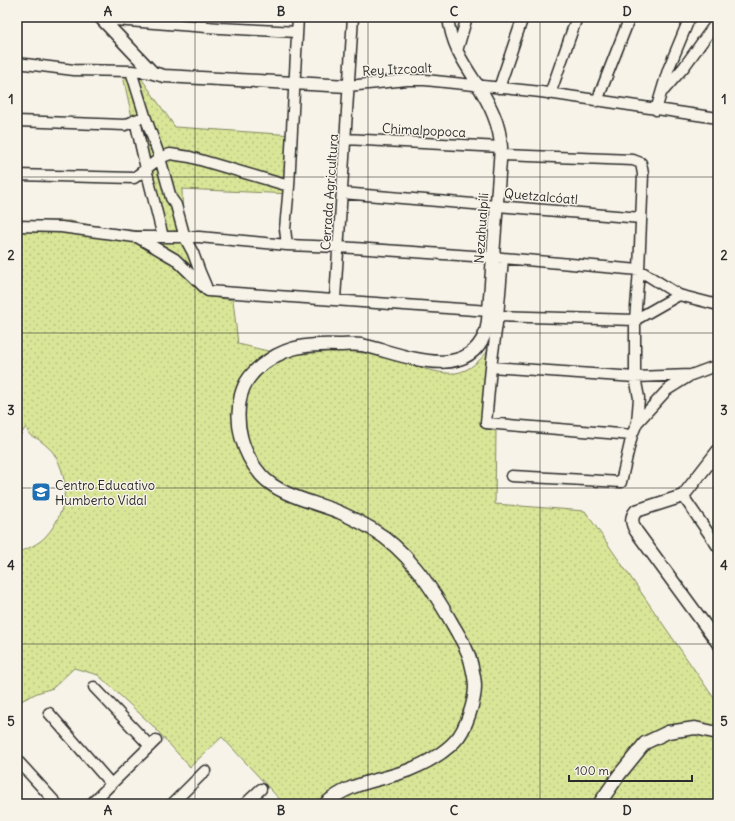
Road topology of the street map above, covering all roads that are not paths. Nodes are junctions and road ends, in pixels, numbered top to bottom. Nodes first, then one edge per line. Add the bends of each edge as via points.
1 (298, 17) edge
2 (353, 17) edge
3 (448, 17) edge
4 (467, 17) edge
5 (522, 17) edge
6 (577, 17) edge
7 (630, 17) edge
8 (690, 17) edge
9 (132, 19) edge
10 (109, 20) edge
11 (716, 26) edge
12 (297, 32) junction
13 (457, 51) junction
14 (17, 63) edge
15 (131, 71) junction
16 (153, 73) junction
17 (294, 84) junction
18 (478, 85) junction
19 (348, 86) junction
20 (499, 88) junction
21 (550, 94) junction
22 (662, 94) junction
23 (597, 101) junction
24 (656, 110) junction
25 (144, 116) junction
26 (718, 118) edge
27 (135, 120) junction
28 (17, 121) edge
29 (345, 139) junction
30 (501, 151) junction
31 (160, 158) junction
32 (146, 169) junction
33 (17, 175) edge
34 (289, 186) junction
35 (342, 193) junction
36 (496, 205) junction
37 (641, 218) junction
38 (17, 226) edge
39 (135, 236) junction
40 (163, 237) junction
41 (185, 238) junction
42 (287, 245) junction
43 (338, 247) junction
44 (498, 258) junction
45 (639, 270) junction
46 (208, 291) junction
47 (679, 295) junction
48 (336, 299) junction
49 (718, 304) edge
50 (494, 314) junction
51 (635, 320) junction
52 (718, 365) edge
53 (491, 367) junction
54 (691, 375) junction
55 (635, 377) junction
56 (637, 423) junction
57 (632, 435) junction
58 (718, 451) edge
59 (512, 476) dead end
60 (683, 496) junction
61 (718, 547) edge
62 (717, 638) edge
63 (94, 687) dead end
64 (49, 713) dead end
65 (718, 733) edge
66 (17, 760) edge
67 (205, 772) dead end
68 (111, 784) junction
69 (261, 789) dead end
70 (57, 804) edge
71 (91, 804) edge
72 (172, 804) edge
73 (245, 804) edge
74 (325, 804) edge
75 (599, 804) edge

1 - 12 street
2 - 19 street, Cerrada Agricultura
3 - 13 street
4 - 13 street
5 - 20 street
6 - 21 street
7 - 23 street
8 - 22 street via 668,70
9 - 10 street
9 - 12 street via 220,28
10 - 16 street
11 - 22 street
12 - 17 street
13 - 18 street
14 - 15 street via 74,70
15 - 16 street
15 - 25 street
16 - 17 street, Rey Itzcoalt via 164,76
17 - 19 street, Rey Itzcoalt
17 - 34 street
18 - 19 street, Rey Itzcoalt via 407,80
18 - 20 street, Rey Itzcoalt
18 - 30 street, Nezahualpili via 496,118
19 - 29 street, Cerrada Agricultura
20 - 21 street, Rey Itzcoalt
21 - 23 street, Rey Itzcoalt
22 - 24 street
23 - 24 street, Rey Itzcoalt
24 - 26 street, Rey Itzcoalt
25 - 27 street
25 - 31 street
27 - 28 street via 126,125
27 - 32 street
29 - 30 street, Chimalpopoca
29 - 35 street, Cerrada Agricultura
30 - 36 street, Nezahualpili
30 - 37 street, Chimalpopoca via 637,162 641,164 643,174
31 - 32 street
31 - 34 street via 170,154 190,157
31 - 41 street
32 - 33 street via 134,178
32 - 40 street
34 - 42 street via 285,229
35 - 36 street, Quetzalcóatl
35 - 43 street, Cerrada Agricultura
36 - 37 street, Quetzalcóatl
36 - 44 street, Nezahualpili
37 - 45 street
38 - 39 street via 61,227
39 - 40 street
39 - 46 street via 175,259
40 - 41 street
41 - 42 street
41 - 46 street via 194,253
42 - 43 street
43 - 44 street
43 - 48 street, Cerrada Agricultura
44 - 45 street
44 - 50 street, Nezahualpili
45 - 47 street
45 - 51 street
46 - 48 street
47 - 49 street
47 - 51 street
48 - 50 street
50 - 51 street
50 - 53 street
50 - 74 street, Nezahualpili via 477,347 453,362 437,363 359,345 311,344 292,348 266,361 252,373 242,392 237,414 241,438 250,460 263,477 282,491 340,513 374,530 396,547 434,592 470,658 475,687 470,716 457,740 439,755 408,770 359,783
51 - 55 street
52 - 54 street
53 - 55 street
53 - 57 street via 486,423
54 - 55 street
54 - 56 street via 667,390
55 - 56 street via 639,398
56 - 57 street
57 - 59 street via 621,482
58 - 60 street
60 - 61 street
60 - 62 street via 636,511 631,520 636,531
63 - 68 street via 153,743
64 - 68 street
65 - 75 street via 695,728 668,732 645,743 618,775
66 - 70 street
67 - 72 street
68 - 71 street
69 - 73 street

